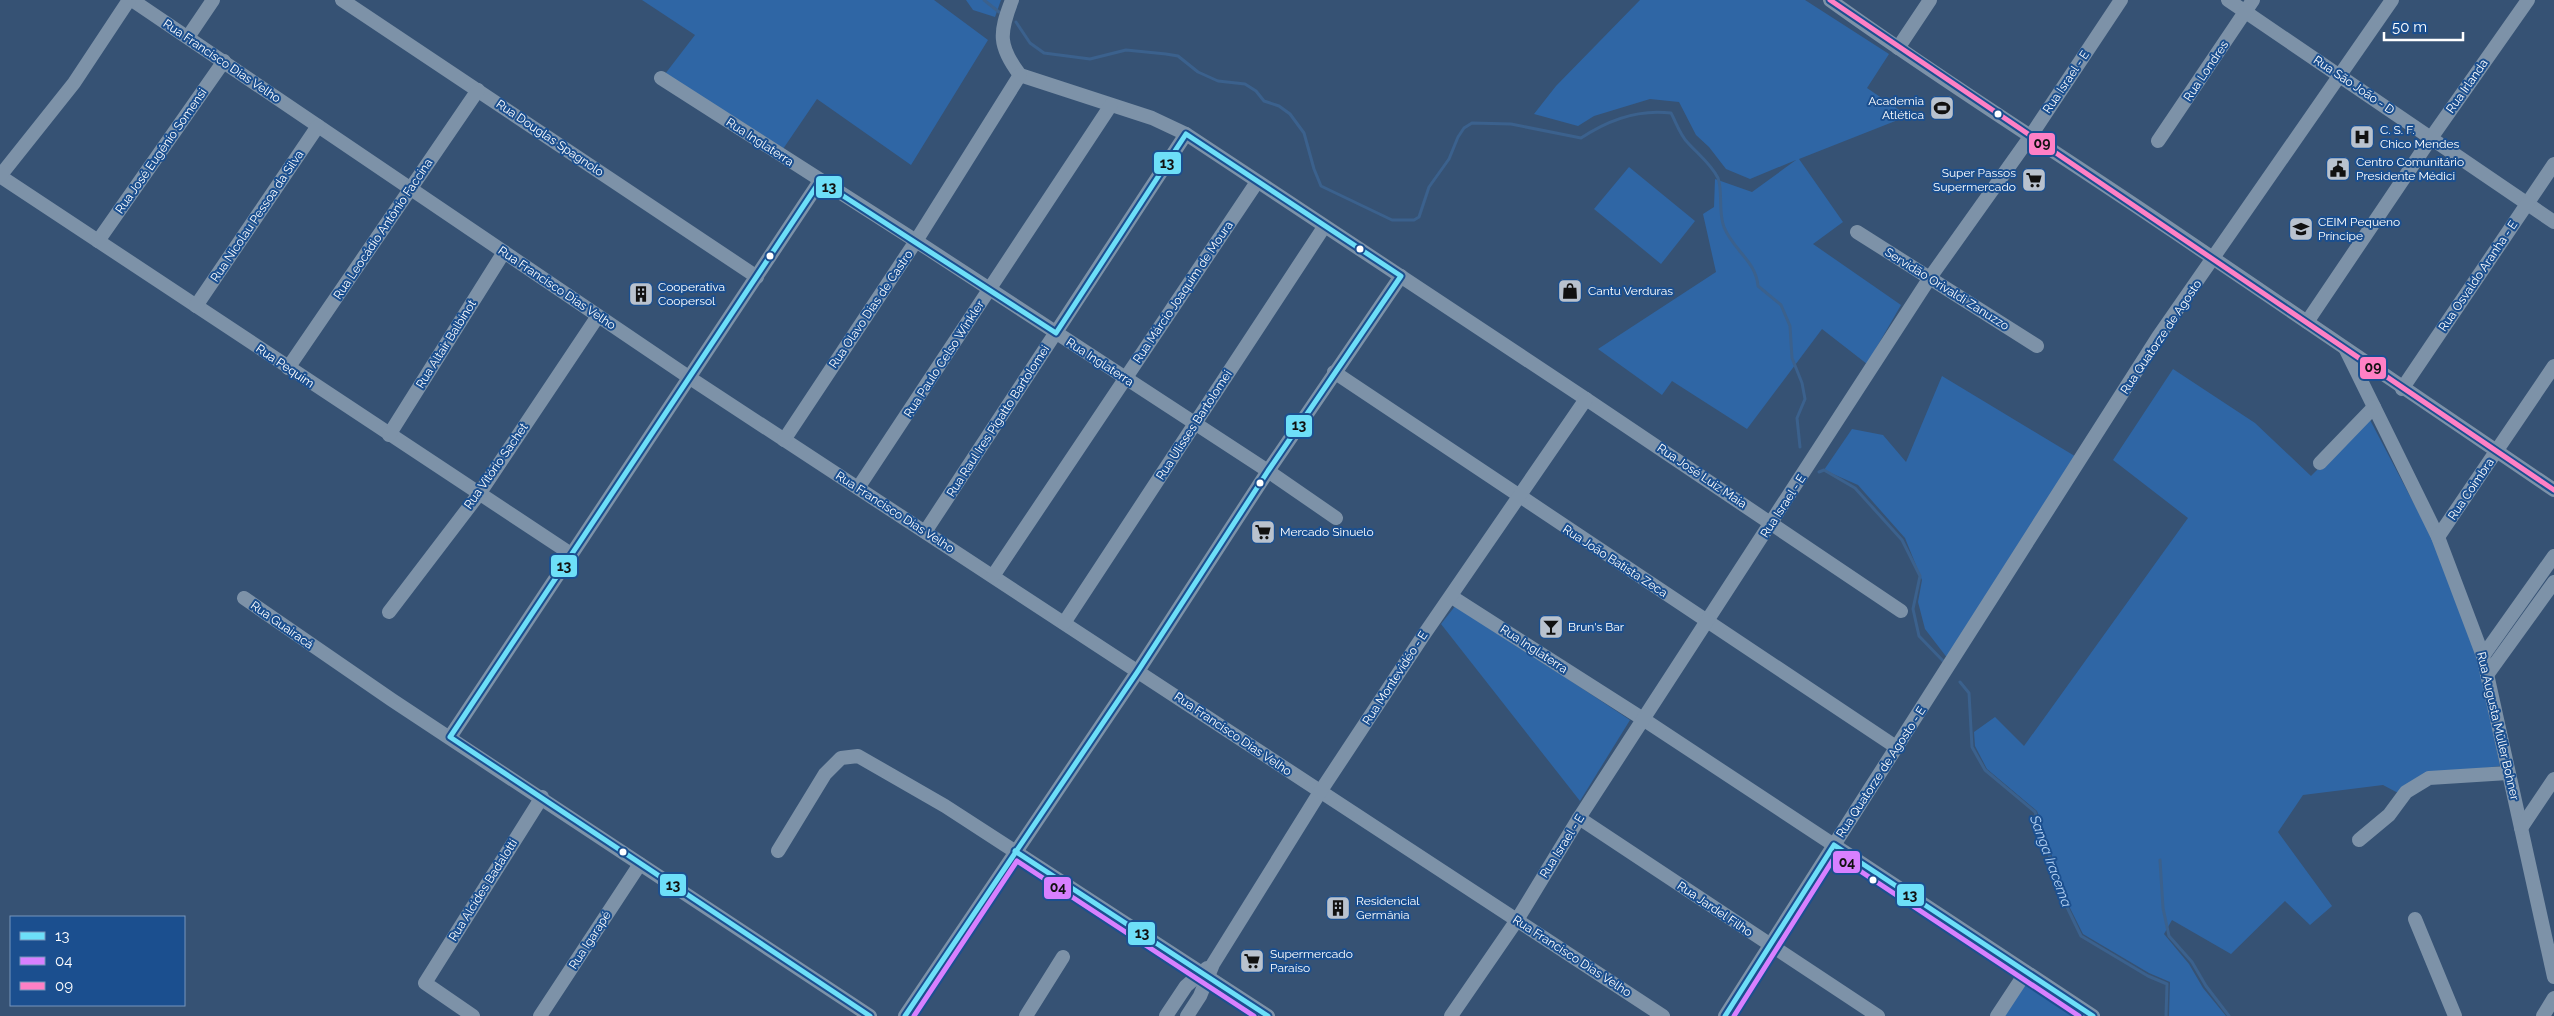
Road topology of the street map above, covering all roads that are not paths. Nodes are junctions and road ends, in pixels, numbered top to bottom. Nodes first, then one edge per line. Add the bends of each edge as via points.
1 (130, 0) edge
2 (213, 0) edge
3 (342, 0) edge
4 (1012, 0) edge
5 (1830, 0) edge
6 (1930, 0) edge
7 (2121, 0) edge
8 (2228, 0) edge
9 (2253, 0) edge
10 (2392, 0) edge
11 (2528, 0) edge
12 (2245, 12) junction
13 (188, 37) junction
14 (1898, 48) junction
15 (224, 61) junction
16 (1020, 75) junction
17 (2340, 76) junction
18 (660, 78) dead end
19 (478, 90) junction
20 (1111, 105) junction
21 (318, 126) junction
22 (1186, 134) junction
23 (2030, 137) junction
24 (2431, 138) junction
25 (2158, 141) dead end
26 (2554, 164) edge
27 (0, 176) edge
28 (820, 180) junction
29 (1257, 182) junction
30 (410, 189) junction
31 (2527, 203) junction
32 (2554, 222) edge
33 (1324, 227) junction
34 (1857, 232) dead end
35 (916, 241) junction
36 (98, 242) junction
37 (504, 252) junction
38 (2214, 259) junction
39 (1401, 276) junction
40 (756, 277) junction
41 (1929, 279) junction
42 (990, 289) junction
43 (196, 306) junction
44 (598, 316) junction
45 (2307, 322) junction
46 (1056, 333) junction
47 (2037, 346) dead end
48 (2346, 350) junction
49 (2554, 366) edge
50 (288, 368) junction
51 (1334, 372) junction
52 (690, 378) junction
53 (1125, 379) junction
54 (2402, 389) junction
55 (1586, 398) junction
56 (2374, 407) junction
57 (1194, 424) junction
58 (389, 435) junction
59 (784, 440) junction
60 (2497, 451) junction
61 (2320, 463) dead end
62 (1268, 471) junction
63 (858, 488) junction
64 (2554, 490) edge
65 (479, 494) junction
66 (1518, 497) junction
67 (1336, 518) dead end
68 (1772, 523) junction
69 (925, 532) junction
70 (2438, 538) junction
71 (571, 554) junction
72 (2554, 556) edge
73 (993, 576) junction
74 (2554, 582) edge
75 (1452, 596) junction
76 (244, 598) dead end
77 (1901, 611) dead end
78 (389, 612) dead end
79 (1708, 622) junction
80 (1064, 623) junction
81 (2483, 656) junction
82 (1138, 671) junction
83 (2487, 675) junction
84 (1940, 680) joint
85 (1643, 719) junction
86 (450, 737) junction
87 (1896, 747) junction
88 (2508, 773) junction
89 (2554, 779) edge
90 (1320, 792) junction
91 (542, 797) junction
92 (1579, 818) junction
93 (2521, 828) junction
94 (2359, 840) dead end
95 (1834, 845) junction
96 (778, 851) dead end
97 (1015, 851) junction
98 (640, 864) junction
99 (2415, 919) dead end
100 (1517, 920) junction
101 (1770, 946) junction
102 (1063, 957) dead end
103 (1208, 971) junction
104 (2026, 972) junction
105 (2554, 977) edge
106 (2554, 998) edge
107 (473, 1016) edge
108 (540, 1016) edge
109 (870, 1016) edge
110 (905, 1016) edge
111 (1026, 1016) edge
112 (1166, 1016) edge
113 (1187, 1016) edge
114 (1268, 1016) edge
115 (1451, 1016) edge
116 (1663, 1016) edge
117 (1725, 1016) edge
118 (1878, 1016) edge
119 (1997, 1016) edge
120 (2093, 1016) edge
121 (2455, 1016) edge
122 (2543, 1016) edge

1 - 13 street, Rua Francisco Dias Velho
1 - 27 street via 74,83
2 - 13 street
3 - 19 street, Rua Douglas Spagnolo
4 - 16 street via 1003,22 1002,36 1007,58
5 - 14 street
6 - 14 street
7 - 23 street, Rua Israel - E
8 - 12 street, Rua São João - D
9 - 12 street, Rua Londres
10 - 17 street, Rua Quatorze de Agosto
11 - 24 street, Rua Irlanda
12 - 17 street, Rua São João - D
12 - 25 street, Rua Londres
13 - 15 street, Rua Francisco Dias Velho
14 - 23 street
15 - 21 street, Rua Francisco Dias Velho
15 - 36 street, Rua José Eugênio Somensi
16 - 20 street, Rua José Luiz Maia
16 - 35 street, Rua Olavo Dias de Castro
17 - 24 street, Rua São João - D
17 - 38 street, Rua Quatorze de Agosto
18 - 28 street, Rua Inglaterra
19 - 30 street, Rua Leocádio Antônio Faccina
19 - 40 street, Rua Douglas Spagnolo
20 - 22 street, Rua José Luiz Maia via 1152,118
20 - 42 street, Rua Paulo Celso Winkler
21 - 30 street, Rua Francisco Dias Velho
21 - 43 street, Rua Nicolau Pessoa da Silva
22 - 29 street, Rua José Luiz Maia
22 - 46 street, Rua Raul Ires Pigatto Bartolomei
23 - 38 street
23 - 41 street, Rua Israel - E
24 - 31 street, Rua São João - D
24 - 45 street, Rua Irlanda
26 - 31 street, Rua Osvaldo Aranha - E
27 - 36 street, Rua Pequim
28 - 35 street, Rua Inglaterra
28 - 40 street
29 - 33 street, Rua José Luiz Maia
29 - 53 street, Rua Márcio Joaquim de Moura
30 - 37 street, Rua Francisco Dias Velho
30 - 50 street, Rua Leocádio Antônio Faccina
31 - 32 street, Rua São João - D
31 - 54 street, Rua Osvaldo Aranha - E
33 - 39 street, Rua José Luiz Maia
33 - 57 street, Rua Ulisses Bartolomei
34 - 41 street, Servidão Orivaldi Zanuzzo
35 - 42 street, Rua Inglaterra
35 - 59 street, Rua Olavo Dias de Castro
36 - 43 street, Rua Pequim
37 - 44 street, Rua Francisco Dias Velho
37 - 58 street, Rua Altair Balbinot
38 - 45 street
38 - 84 street, Rua Quatorze de Agosto via 2158,337
39 - 51 street
39 - 55 street, Rua José Luiz Maia
40 - 52 street
41 - 47 street, Servidão Orivaldi Zanuzzo
41 - 68 street, Rua Israel - E
42 - 46 street, Rua Inglaterra
42 - 63 street, Rua Paulo Celso Winkler
43 - 50 street, Rua Pequim
44 - 52 street, Rua Francisco Dias Velho
44 - 65 street, Rua Vitório Sachet
45 - 48 street
46 - 53 street, Rua Inglaterra
46 - 69 street, Rua Raul Ires Pigatto Bartolomei
48 - 54 street
48 - 56 street, Rua Augusta Müller Bohner
49 - 60 street, Rua Coimbra
50 - 58 street, Rua Pequim
51 - 62 street
51 - 66 street, Rua João Batista Zeca
52 - 59 street, Rua Francisco Dias Velho
52 - 71 street
53 - 57 street, Rua Inglaterra
53 - 73 street, Rua Márcio Joaquim de Moura
54 - 60 street
55 - 66 street, Rua Montevidéo - E
55 - 68 street, Rua José Luiz Maia
56 - 61 street
56 - 70 street, Rua Augusta Müller Bohner
57 - 62 street, Rua Inglaterra
57 - 80 street, Rua Ulisses Bartolomei
58 - 65 street, Rua Pequim
59 - 63 street, Rua Francisco Dias Velho
60 - 64 street
60 - 70 street, Rua Coimbra
62 - 67 street, Rua Inglaterra
62 - 82 street
63 - 69 street, Rua Francisco Dias Velho
65 - 71 street, Rua Pequim
65 - 78 street, Rua Vitório Sachet
66 - 75 street, Rua Montevidéo - E
66 - 79 street, Rua João Batista Zeca
68 - 77 street, Rua José Luiz Maia
68 - 79 street, Rua Israel - E
69 - 73 street, Rua Francisco Dias Velho
70 - 81 street, Rua Augusta Müller Bohner
71 - 86 street
72 - 81 street
73 - 80 street, Rua Francisco Dias Velho
74 - 83 street
75 - 85 street, Rua Inglaterra
75 - 90 street, Rua Montevidéo - E
76 - 86 street, Rua Guairacá
79 - 85 street, Rua Israel - E
79 - 87 street, Rua João Batista Zeca
80 - 82 street, Rua Francisco Dias Velho
81 - 83 street, Rua Augusta Müller Bohner
82 - 90 street, Rua Francisco Dias Velho
82 - 97 street
83 - 88 street, Rua Augusta Müller Bohner
84 - 87 street, Rua Quatorze de Agosto - E
85 - 92 street, Rua Israel - E
85 - 95 street, Rua Inglaterra
86 - 91 street, Rua Guairacá
87 - 95 street, Rua Quatorze de Agosto - E
88 - 93 street, Rua Augusta Müller Bohner
88 - 94 street via 2429,778 2406,792 2389,815
89 - 93 street
90 - 100 street, Rua Francisco Dias Velho
90 - 103 street, Rua Montevidéo - E
91 - 98 street, Rua Guairacá
91 - 107 street, Rua Alcides Badalotti via 425,983
92 - 100 street, Rua Israel - E
92 - 101 street, Rua Jardel Filho
93 - 105 street, Rua Augusta Müller Bohner
95 - 101 street, Rua Quatorze de Agosto - E
95 - 104 street, Rua Inglaterra
96 - 97 street via 825,774 841,758 858,756
97 - 103 street
97 - 110 street
98 - 108 street, Rua Igarapé
98 - 109 street, Rua Guairacá
99 - 121 street
100 - 115 street, Rua Israel - E
100 - 116 street, Rua Francisco Dias Velho
101 - 117 street, Rua Quatorze de Agosto - E
101 - 118 street, Rua Jardel Filho
102 - 111 street
103 - 112 street, Rua Montevidéo - E via 1186,986
103 - 113 street, Rua Montevidéo - E
103 - 114 street
104 - 119 street
104 - 120 street, Rua Inglaterra
106 - 122 street

